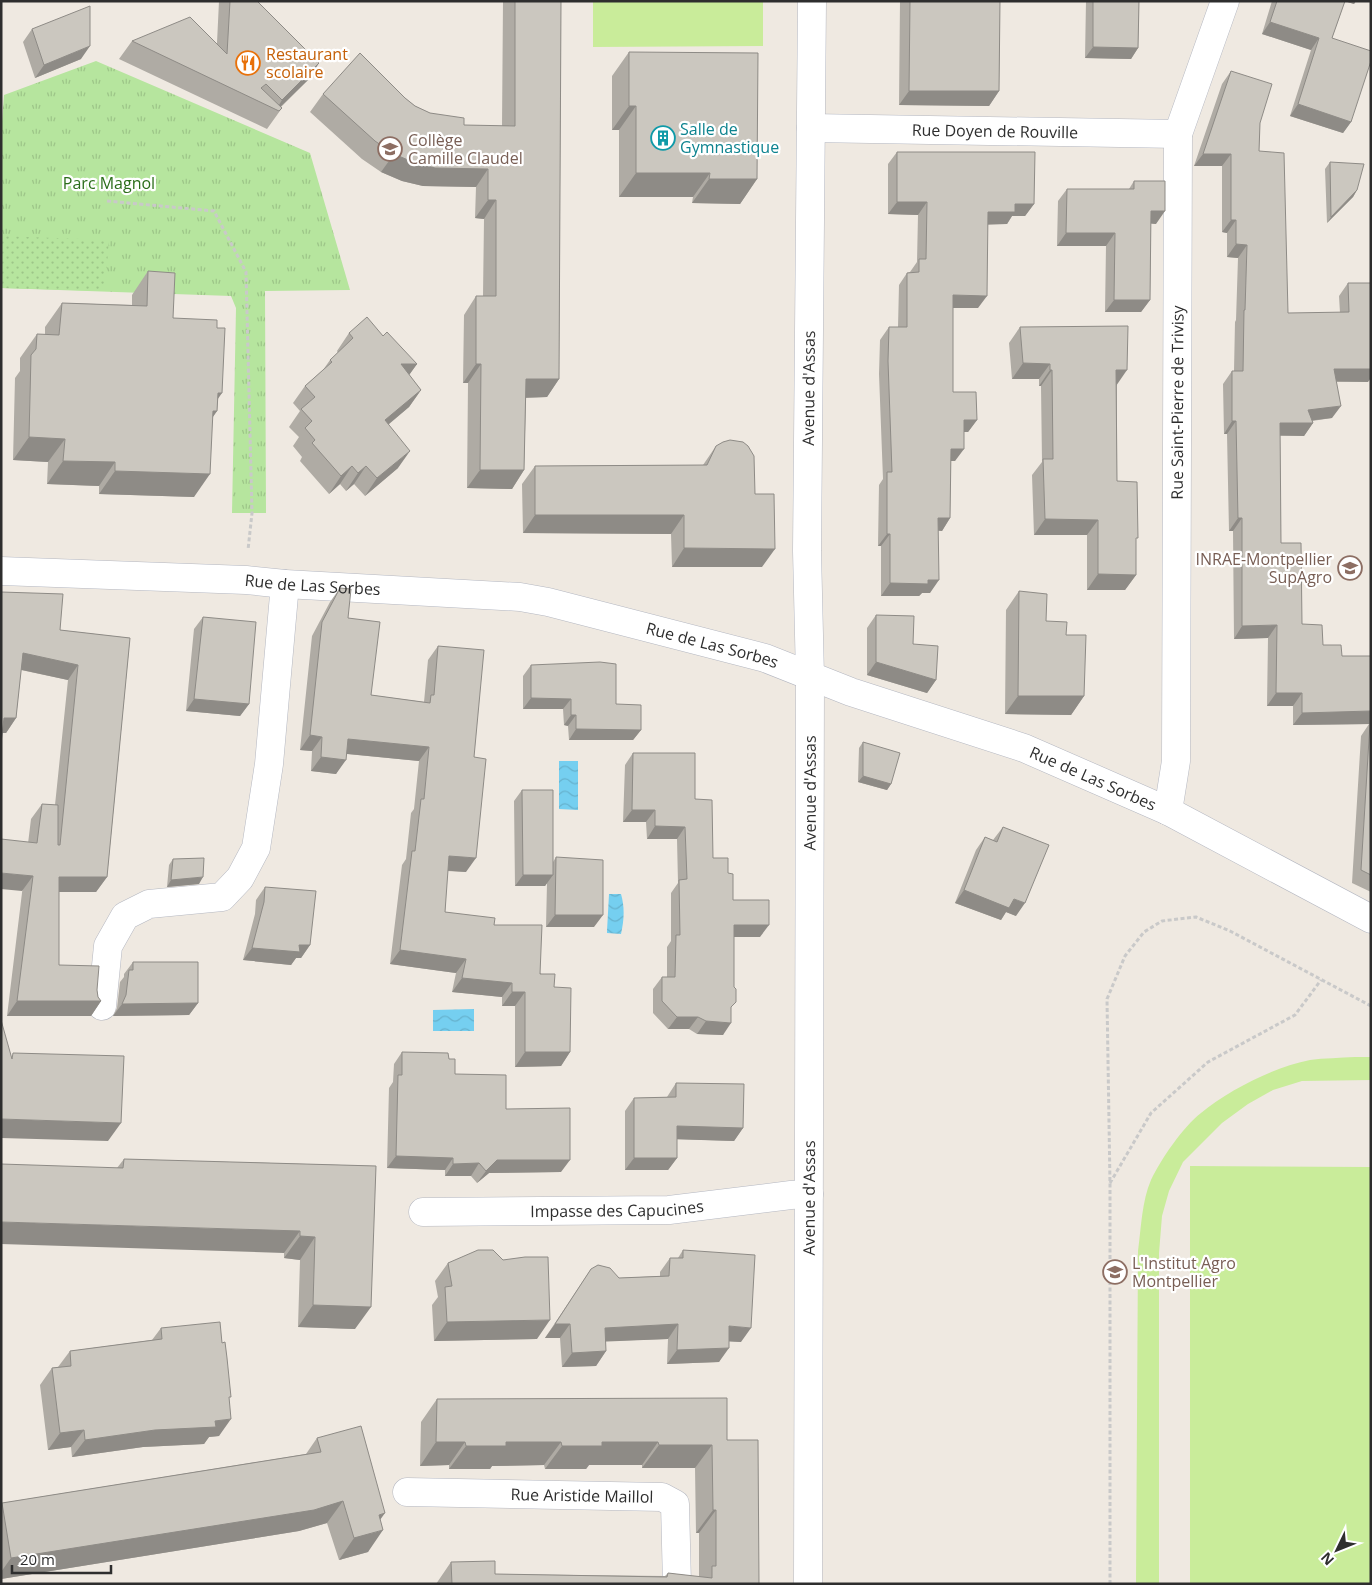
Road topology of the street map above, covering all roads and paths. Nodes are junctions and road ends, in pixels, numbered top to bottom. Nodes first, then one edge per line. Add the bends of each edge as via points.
1 (812, 1) edge
2 (1225, 1) edge
3 (811, 128) junction
4 (1178, 134) junction
5 (107, 201) dead end
6 (1, 571) edge
7 (246, 580) junction
8 (285, 584) junction
9 (810, 677) junction
10 (1168, 811) junction
11 (1371, 919) edge
12 (1321, 980) junction
13 (102, 1006) dead end
14 (1371, 1006) edge
15 (1110, 1184) junction
16 (809, 1194) junction
17 (423, 1212) dead end
18 (407, 1492) dead end
19 (677, 1584) edge
20 (808, 1584) edge
21 (1110, 1584) edge

1 - 3 street, Avenue d'Assas
2 - 4 street, Rue Saint-Pierre de Trivisy
3 - 4 street, Rue Doyen de Rouville
3 - 9 street, Avenue d'Assas via 807,557
4 - 10 street, Rue Saint-Pierre de Trivisy via 1176,761
5 - 7 path via 214,211 246,272 252,513
6 - 7 street, Rue de Las Sorbes
7 - 8 street, Rue de Las Sorbes
8 - 9 street, Rue de Las Sorbes via 520,597 765,658
8 - 13 street via 269,764 256,848 240,878 222,897 149,904 125,916 108,946
9 - 10 street, Rue de Las Sorbes via 1024,748
9 - 16 street, Avenue d'Assas
10 - 11 street, Rue de Las Sorbes
12 - 14 path
12 - 15 path via 1295,1015 1208,1062 1151,1113
12 - 15 path via 1230,931 1196,917 1162,920 1144,932 1125,956 1107,999
15 - 21 path
16 - 17 street, Impasse des Capucines via 669,1210
16 - 20 street, Avenue d'Assas
18 - 19 street, Rue Aristide Maillol via 662,1497 675,1504

